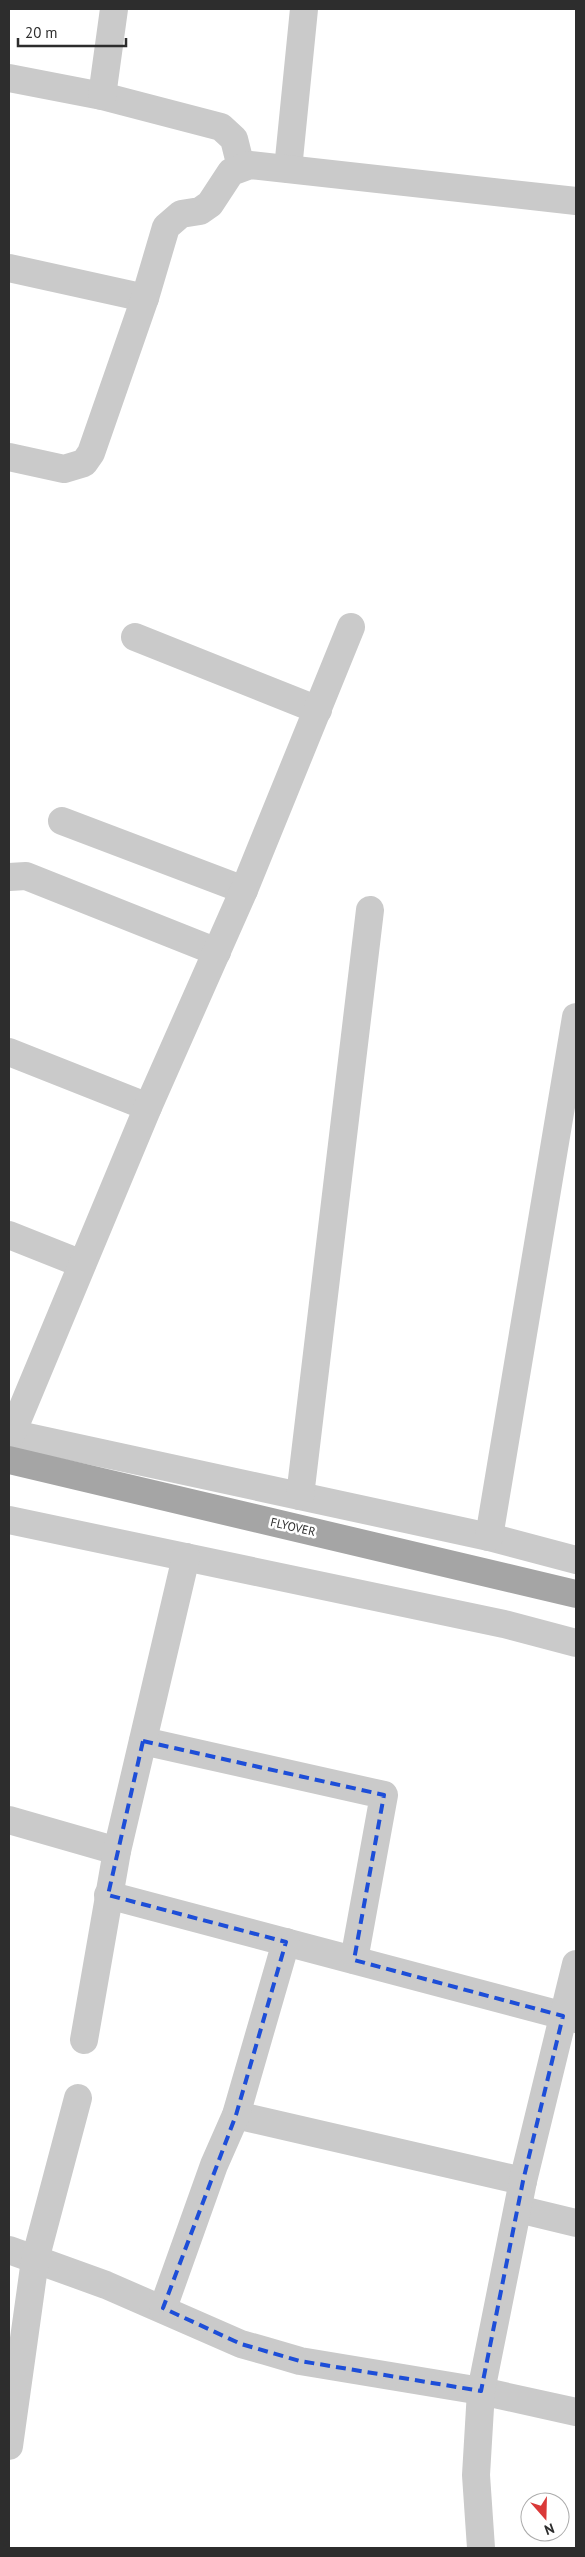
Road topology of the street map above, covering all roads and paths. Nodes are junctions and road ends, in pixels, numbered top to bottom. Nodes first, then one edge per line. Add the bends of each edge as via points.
1 (114, 9) edge
2 (304, 9) edge
3 (9, 78) edge
4 (102, 96) junction
5 (241, 167) junction
6 (288, 169) junction
7 (576, 200) edge
8 (9, 268) edge
9 (145, 298) junction
10 (9, 457) edge
11 (351, 628) dead end
12 (135, 637) dead end
13 (318, 710) junction
14 (62, 821) dead end
15 (9, 877) edge
16 (244, 890) junction
17 (370, 910) dead end
18 (217, 952) junction
19 (576, 1016) edge
20 (9, 1052) edge
21 (148, 1107) junction
22 (9, 1235) edge
23 (82, 1264) junction
24 (10, 1433) edge
25 (9, 1460) edge
26 (300, 1496) junction
27 (9, 1520) edge
28 (489, 1538) junction
29 (186, 1557) junction
30 (576, 1560) edge
31 (575, 1593) edge
32 (576, 1643) edge
33 (143, 1741) junction
34 (9, 1820) edge
35 (117, 1851) junction
36 (108, 1895) junction
37 (286, 1942) junction
38 (354, 1960) junction
39 (576, 1964) edge
40 (570, 2018) edge
41 (84, 2040) dead end
42 (78, 2098) dead end
43 (236, 2115) junction
44 (523, 2181) junction
45 (518, 2209) junction
46 (576, 2222) edge
47 (9, 2250) edge
48 (35, 2260) junction
49 (163, 2308) junction
50 (480, 2392) junction
51 (576, 2412) edge
52 (9, 2446) edge
53 (481, 2548) edge

1 - 4 street
2 - 6 street
3 - 4 street
4 - 5 street via 221,127 234,139
5 - 6 street
5 - 9 street via 231,172 210,204 200,211 181,214 166,227
6 - 7 street
8 - 9 street
9 - 10 street via 84,463 64,468
11 - 13 street
12 - 13 street
13 - 16 street
14 - 16 street
15 - 18 street via 26,876
16 - 18 street
17 - 26 street
18 - 21 street
19 - 28 street
20 - 21 street
21 - 23 street
22 - 23 street
23 - 24 street
24 - 26 street
25 - 31 main road, FLYOVER
26 - 28 street
27 - 29 street
28 - 30 street
29 - 32 street via 504,1624
29 - 33 street
33 - 35 street
33 - 38 street via 384,1795
34 - 35 street
35 - 36 street
36 - 37 street
36 - 41 street
37 - 38 street
37 - 43 street
38 - 40 street
39 - 40 street
40 - 44 street
42 - 48 street
43 - 44 street
43 - 49 street via 214,2165
44 - 45 street
45 - 46 street
45 - 50 street
47 - 48 street
48 - 49 street
48 - 52 street
49 - 50 street via 241,2344 300,2361
50 - 51 street
50 - 53 street via 476,2475

